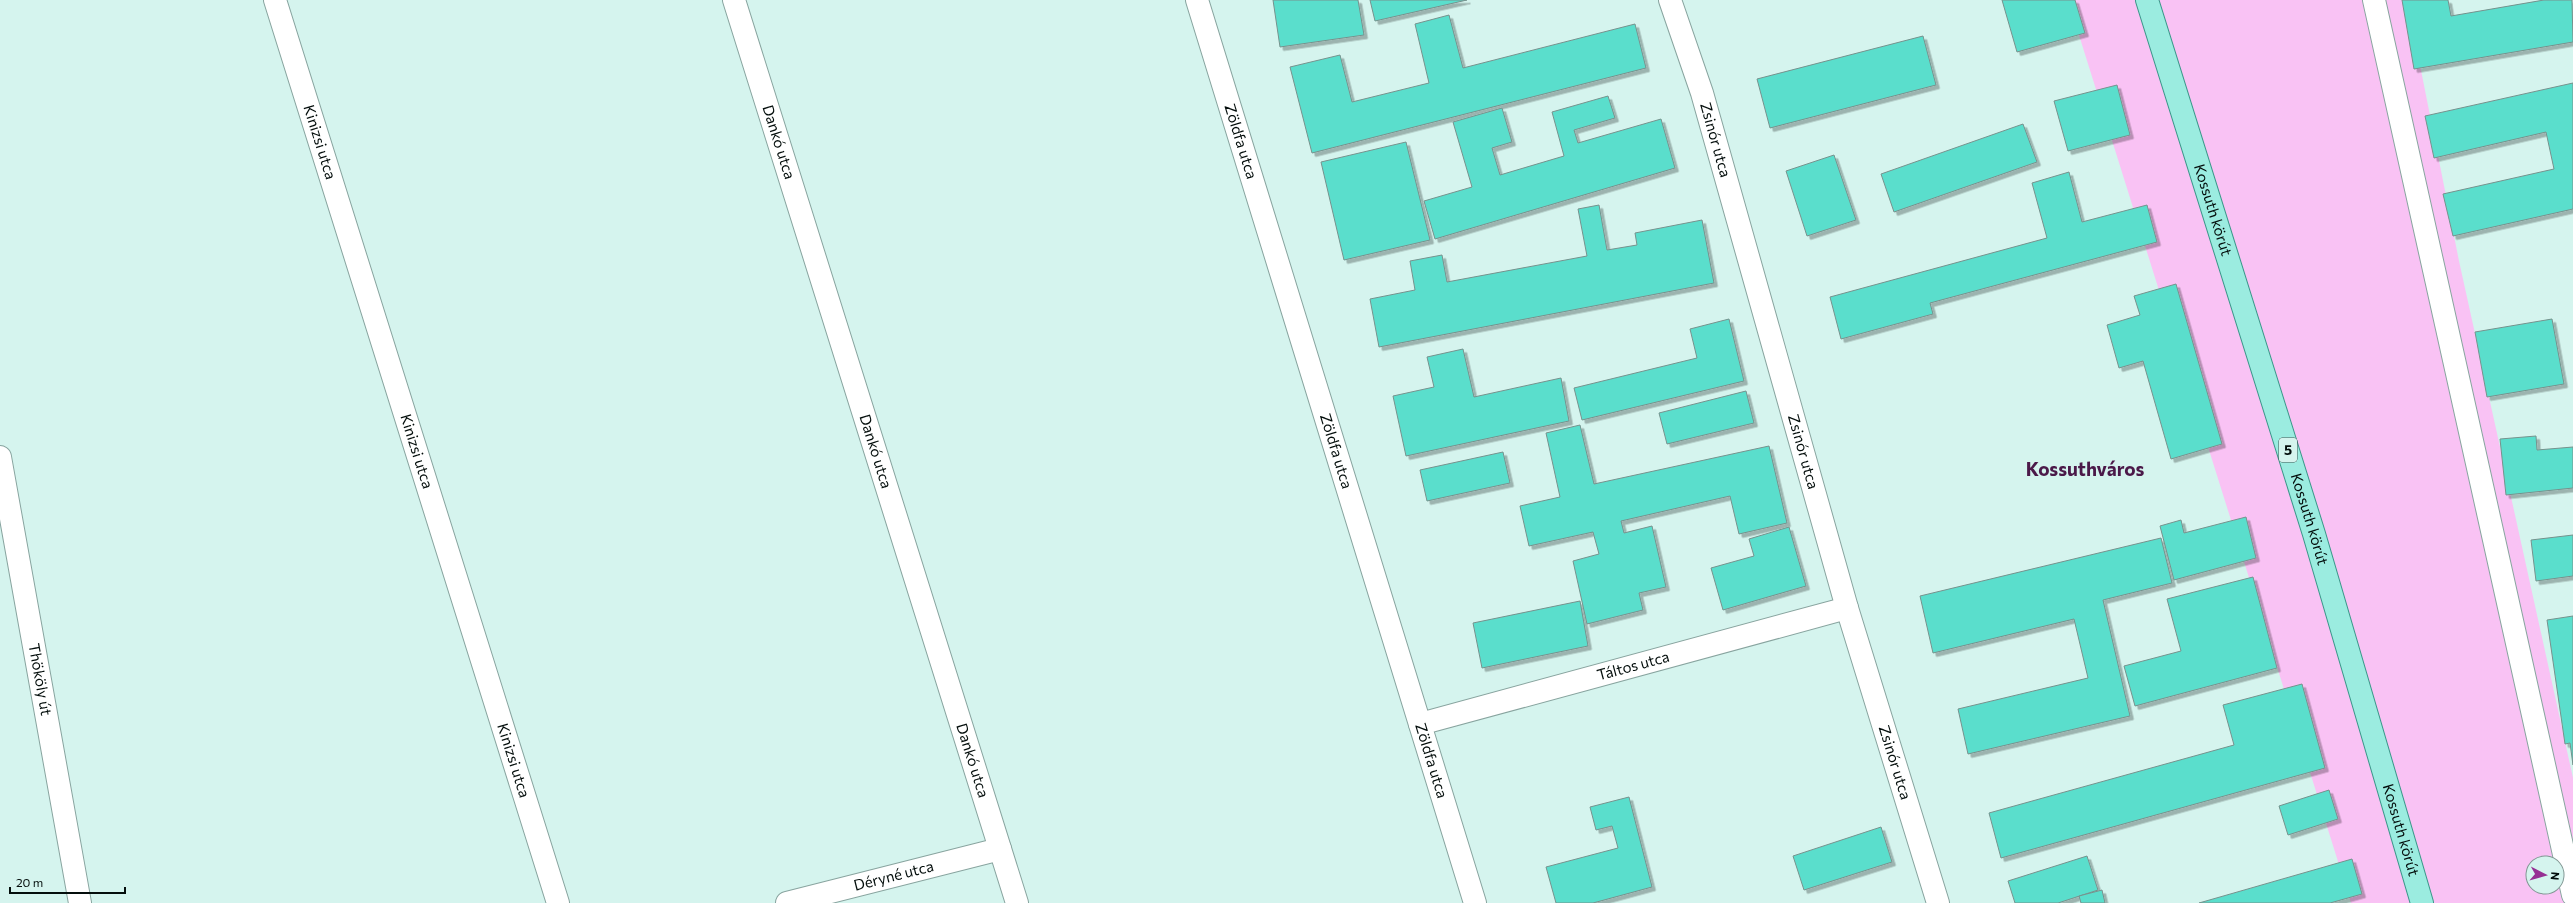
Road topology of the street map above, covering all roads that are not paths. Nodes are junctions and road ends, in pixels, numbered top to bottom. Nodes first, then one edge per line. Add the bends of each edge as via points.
1 (275, 0) edge
2 (734, 0) edge
3 (1197, 0) edge
4 (1670, 0) edge
5 (2147, 0) edge
6 (2374, 0) edge
7 (0, 457) edge
8 (1847, 608) junction
9 (1420, 724) junction
10 (1000, 849) junction
11 (2573, 895) edge
12 (80, 903) edge
13 (558, 903) edge
14 (787, 903) edge
15 (1017, 903) edge
16 (1475, 903) edge
17 (1938, 903) edge
18 (2422, 903) edge

1 - 13 street, Kinizsi utca
2 - 10 street, Dankó utca
3 - 9 street, Zöldfa utca
4 - 8 street, Zsinór utca via 1702,93
5 - 18 main road, Kossuth körút / 5 via 2314,534
6 - 11 street
7 - 12 street, Thököly út
8 - 9 street, Táltos utca
8 - 17 street, Zsinór utca
9 - 16 street, Zöldfa utca
10 - 14 street, Déryné utca
10 - 15 street, Dankó utca

